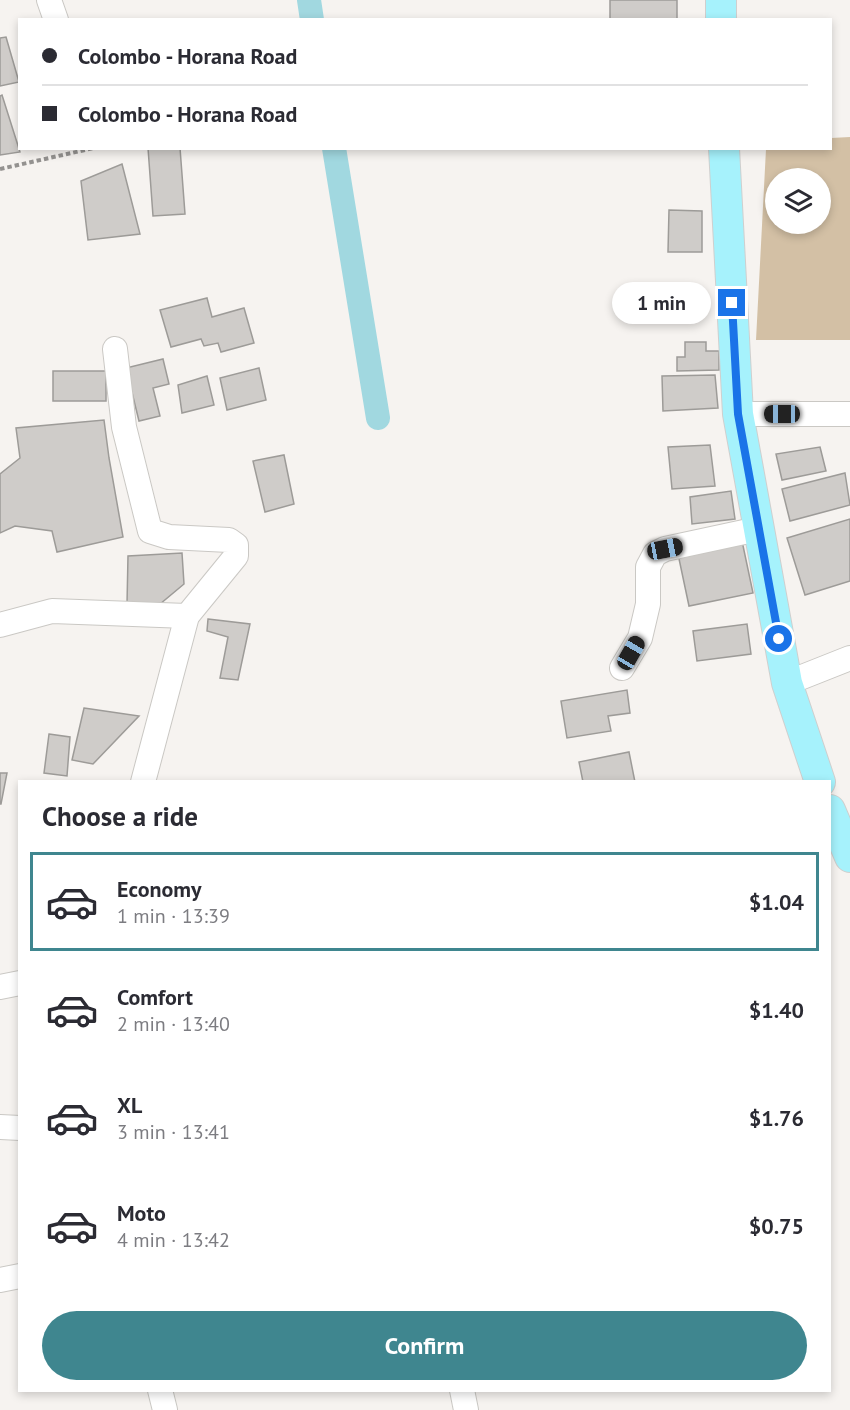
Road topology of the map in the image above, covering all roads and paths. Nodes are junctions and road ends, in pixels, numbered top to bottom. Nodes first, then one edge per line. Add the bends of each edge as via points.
1 (49, 0) edge
2 (55, 18) edge
3 (85, 150) edge
4 (724, 150) edge
5 (0, 169) edge
6 (115, 349) dead end
7 (738, 414) junction
8 (850, 414) edge
9 (759, 529) junction
10 (187, 616) junction
11 (0, 624) edge
12 (850, 658) edge
13 (622, 668) dead end
14 (787, 683) junction
15 (144, 780) edge
16 (819, 780) edge
17 (831, 817) edge
18 (850, 857) edge
19 (18, 983) edge
20 (0, 987) edge
21 (0, 1127) edge
22 (18, 1128) edge
23 (18, 1276) edge
24 (0, 1280) edge
25 (160, 1392) edge
26 (462, 1392) edge
27 (165, 1410) edge
28 (466, 1410) edge

1 - 2 street
3 - 5 path
4 - 7 main road
6 - 10 street via 124,427 150,531 169,537 229,540 236,545 236,556
7 - 8 street
7 - 9 main road
9 - 13 street via 655,554 648,567 648,604 640,638
9 - 14 main road
10 - 11 street via 52,611
10 - 15 street
12 - 14 street
14 - 16 main road
17 - 18 main road
19 - 20 street
21 - 22 street
23 - 24 street
25 - 27 street
26 - 28 street

